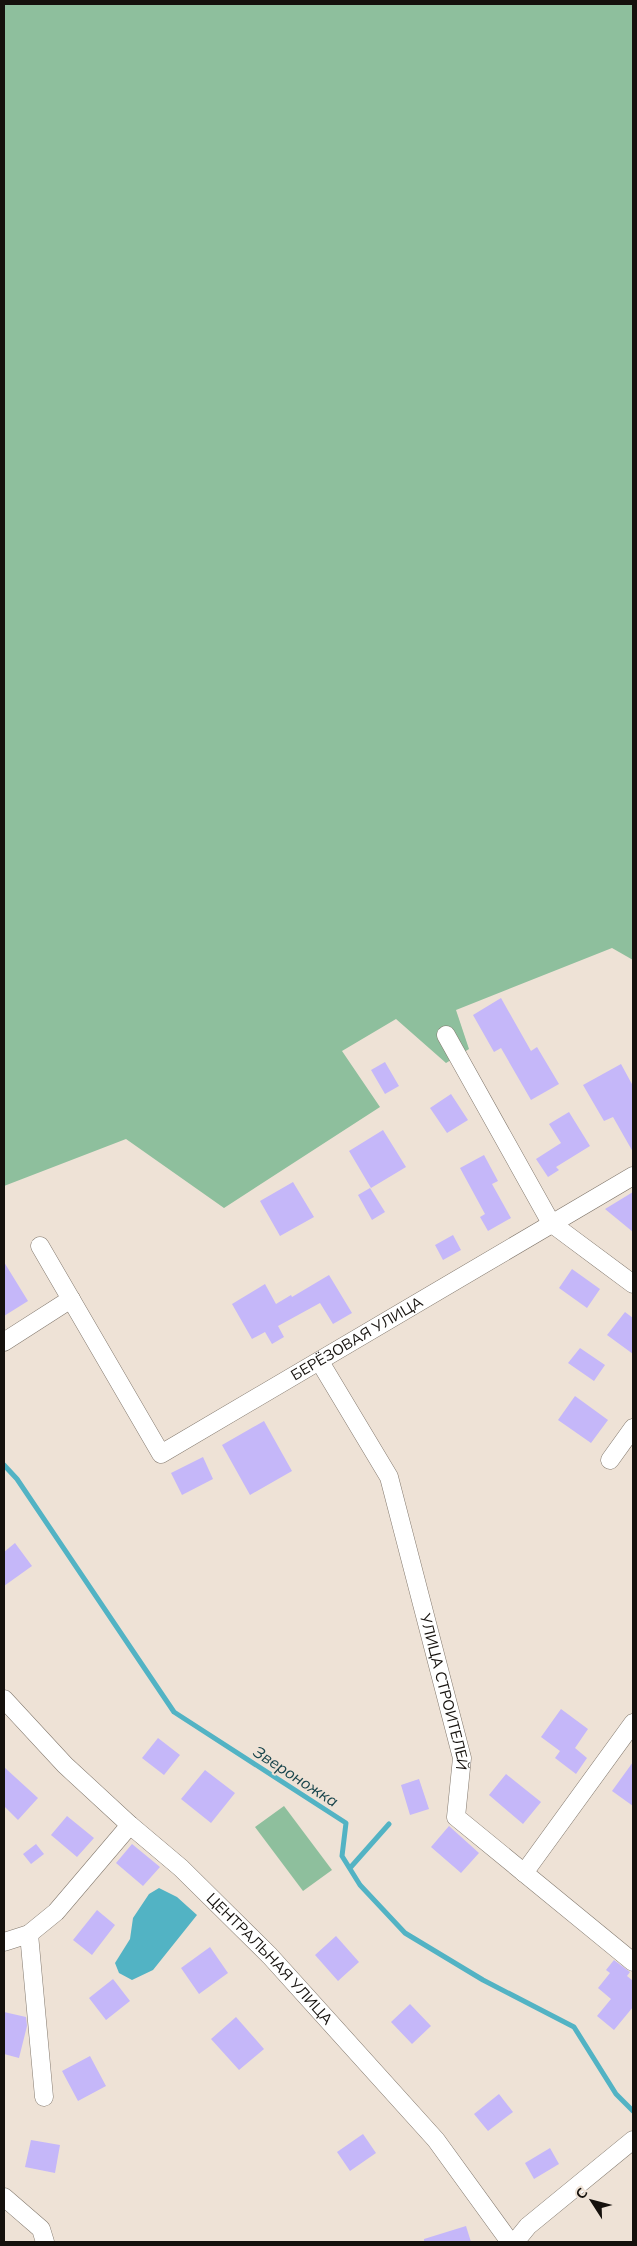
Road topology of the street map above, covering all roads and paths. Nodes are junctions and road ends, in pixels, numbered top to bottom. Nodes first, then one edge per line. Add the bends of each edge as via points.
1 (446, 1035) dead end
2 (633, 1176) edge
3 (552, 1223) junction
4 (40, 1246) dead end
5 (633, 1284) edge
6 (71, 1299) junction
7 (4, 1342) edge
8 (320, 1362) junction
9 (633, 1428) edge
10 (610, 1460) dead end
11 (4, 1699) edge
12 (633, 1723) edge
13 (130, 1825) junction
14 (524, 1873) junction
15 (30, 1934) junction
16 (4, 1942) edge
17 (633, 1962) edge
18 (44, 2097) dead end
19 (633, 2140) edge
20 (4, 2197) edge
21 (45, 2242) edge
22 (510, 2242) edge
23 (514, 2242) edge

1 - 3 street
2 - 3 street, БЕРЁЗОВАЯ УЛИЦА
3 - 5 street
3 - 8 street, БЕРЁЗОВАЯ УЛИЦА
4 - 6 street
6 - 7 street
6 - 8 street, БЕРЁЗОВАЯ УЛИЦА via 161,1454
8 - 14 street, УЛИЦА СТРОИТЕЛЕЙ via 389,1477 462,1758 456,1817
9 - 10 street
11 - 13 street, ЦЕНТРАЛЬНАЯ УЛИЦА via 65,1765
12 - 14 street
13 - 15 street via 56,1912
13 - 22 street, ЦЕНТРАЛЬНАЯ УЛИЦА via 181,1868 270,1956 436,2140
14 - 17 street, УЛИЦА СТРОИТЕЛЕЙ
15 - 16 street
15 - 18 street
19 - 23 street via 528,2226
20 - 21 street via 41,2229

